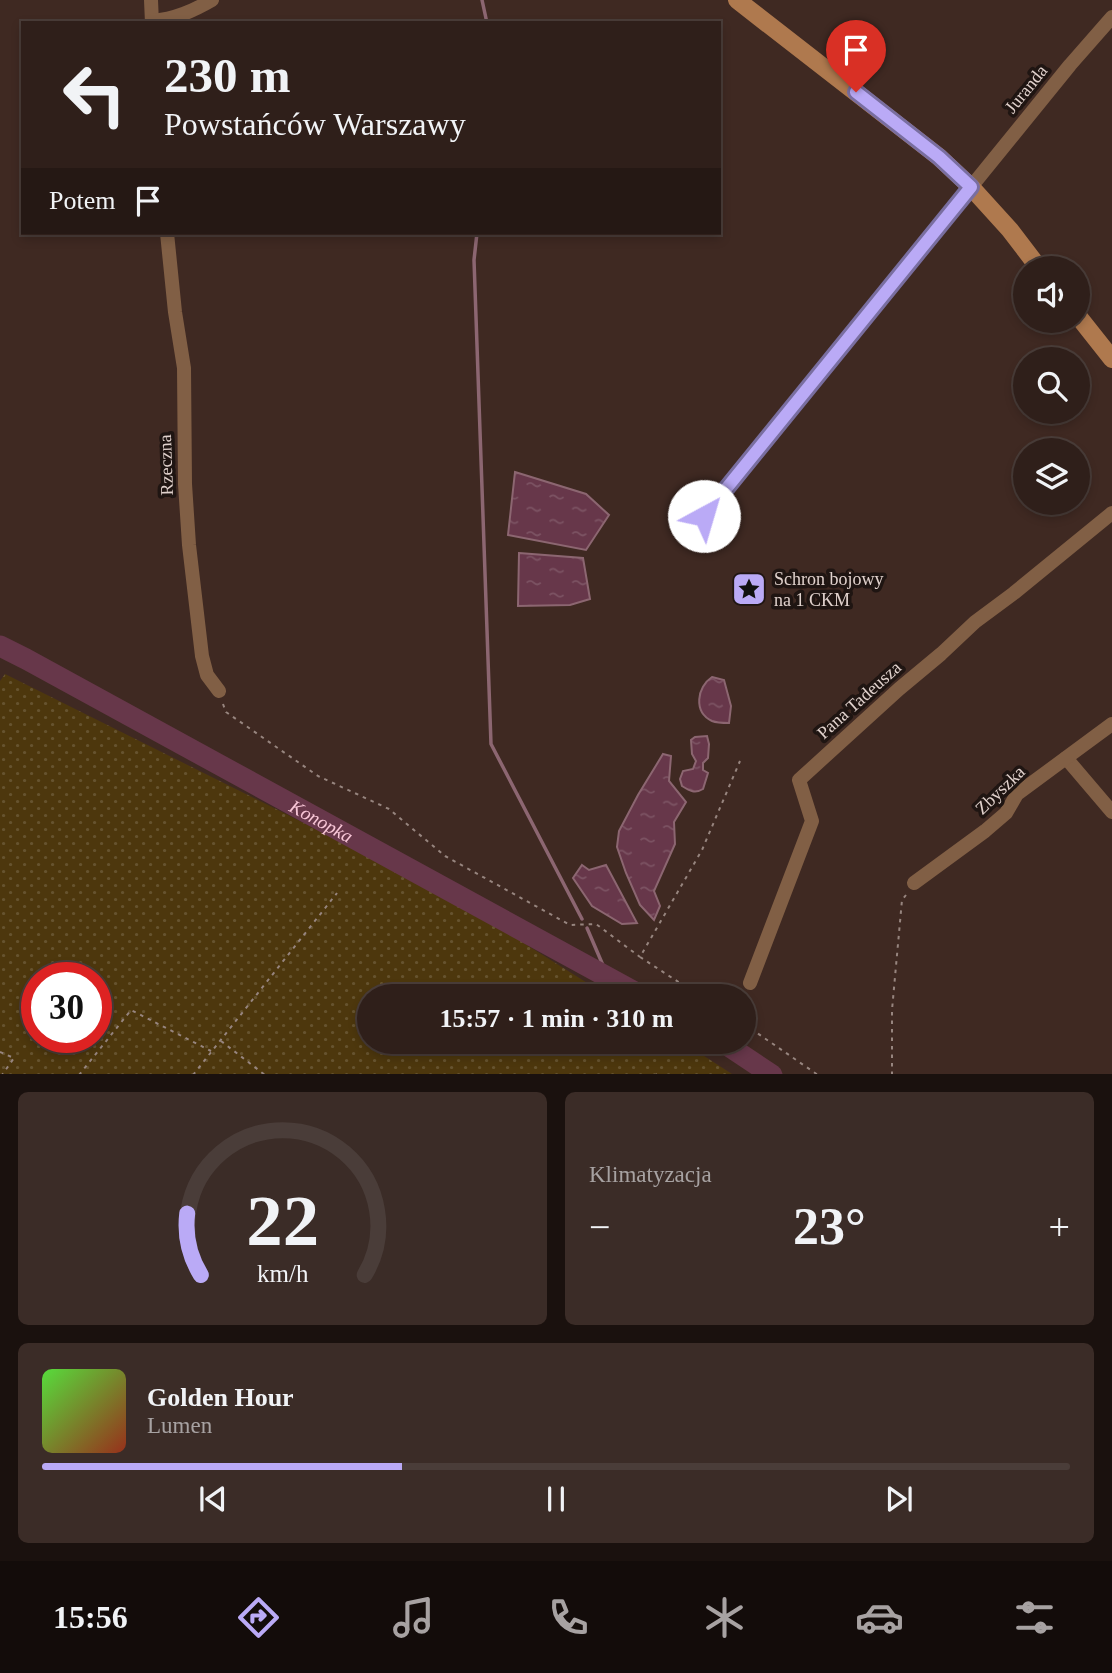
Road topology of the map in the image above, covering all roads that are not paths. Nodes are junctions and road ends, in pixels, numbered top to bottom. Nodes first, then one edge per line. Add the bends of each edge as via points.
1 (151, 0) edge
2 (212, 0) edge
3 (737, 0) edge
4 (1112, 17) edge
5 (152, 21) edge
6 (160, 21) edge
7 (971, 187) junction
8 (167, 235) edge
9 (1030, 256) edge
10 (1090, 331) edge
11 (1112, 359) edge
12 (1112, 513) edge
13 (704, 516) dead end
14 (219, 691) road end
15 (1112, 724) edge
16 (1066, 758) junction
17 (1112, 812) edge
18 (914, 883) road end
19 (750, 983) dead end

1 - 5 street
2 - 6 street
3 - 7 main road
4 - 7 street, Juranda
7 - 9 main road
7 - 13 street, Juranda
8 - 14 street, Rzeczna via 184,368 185,484 192,573 202,656
10 - 11 main road
12 - 19 street, Pana Tadeusza via 975,622 799,780 812,821
15 - 16 street, Zbyszka
16 - 17 street
16 - 18 street, Zbyszka via 1017,794 1006,813 985,831

